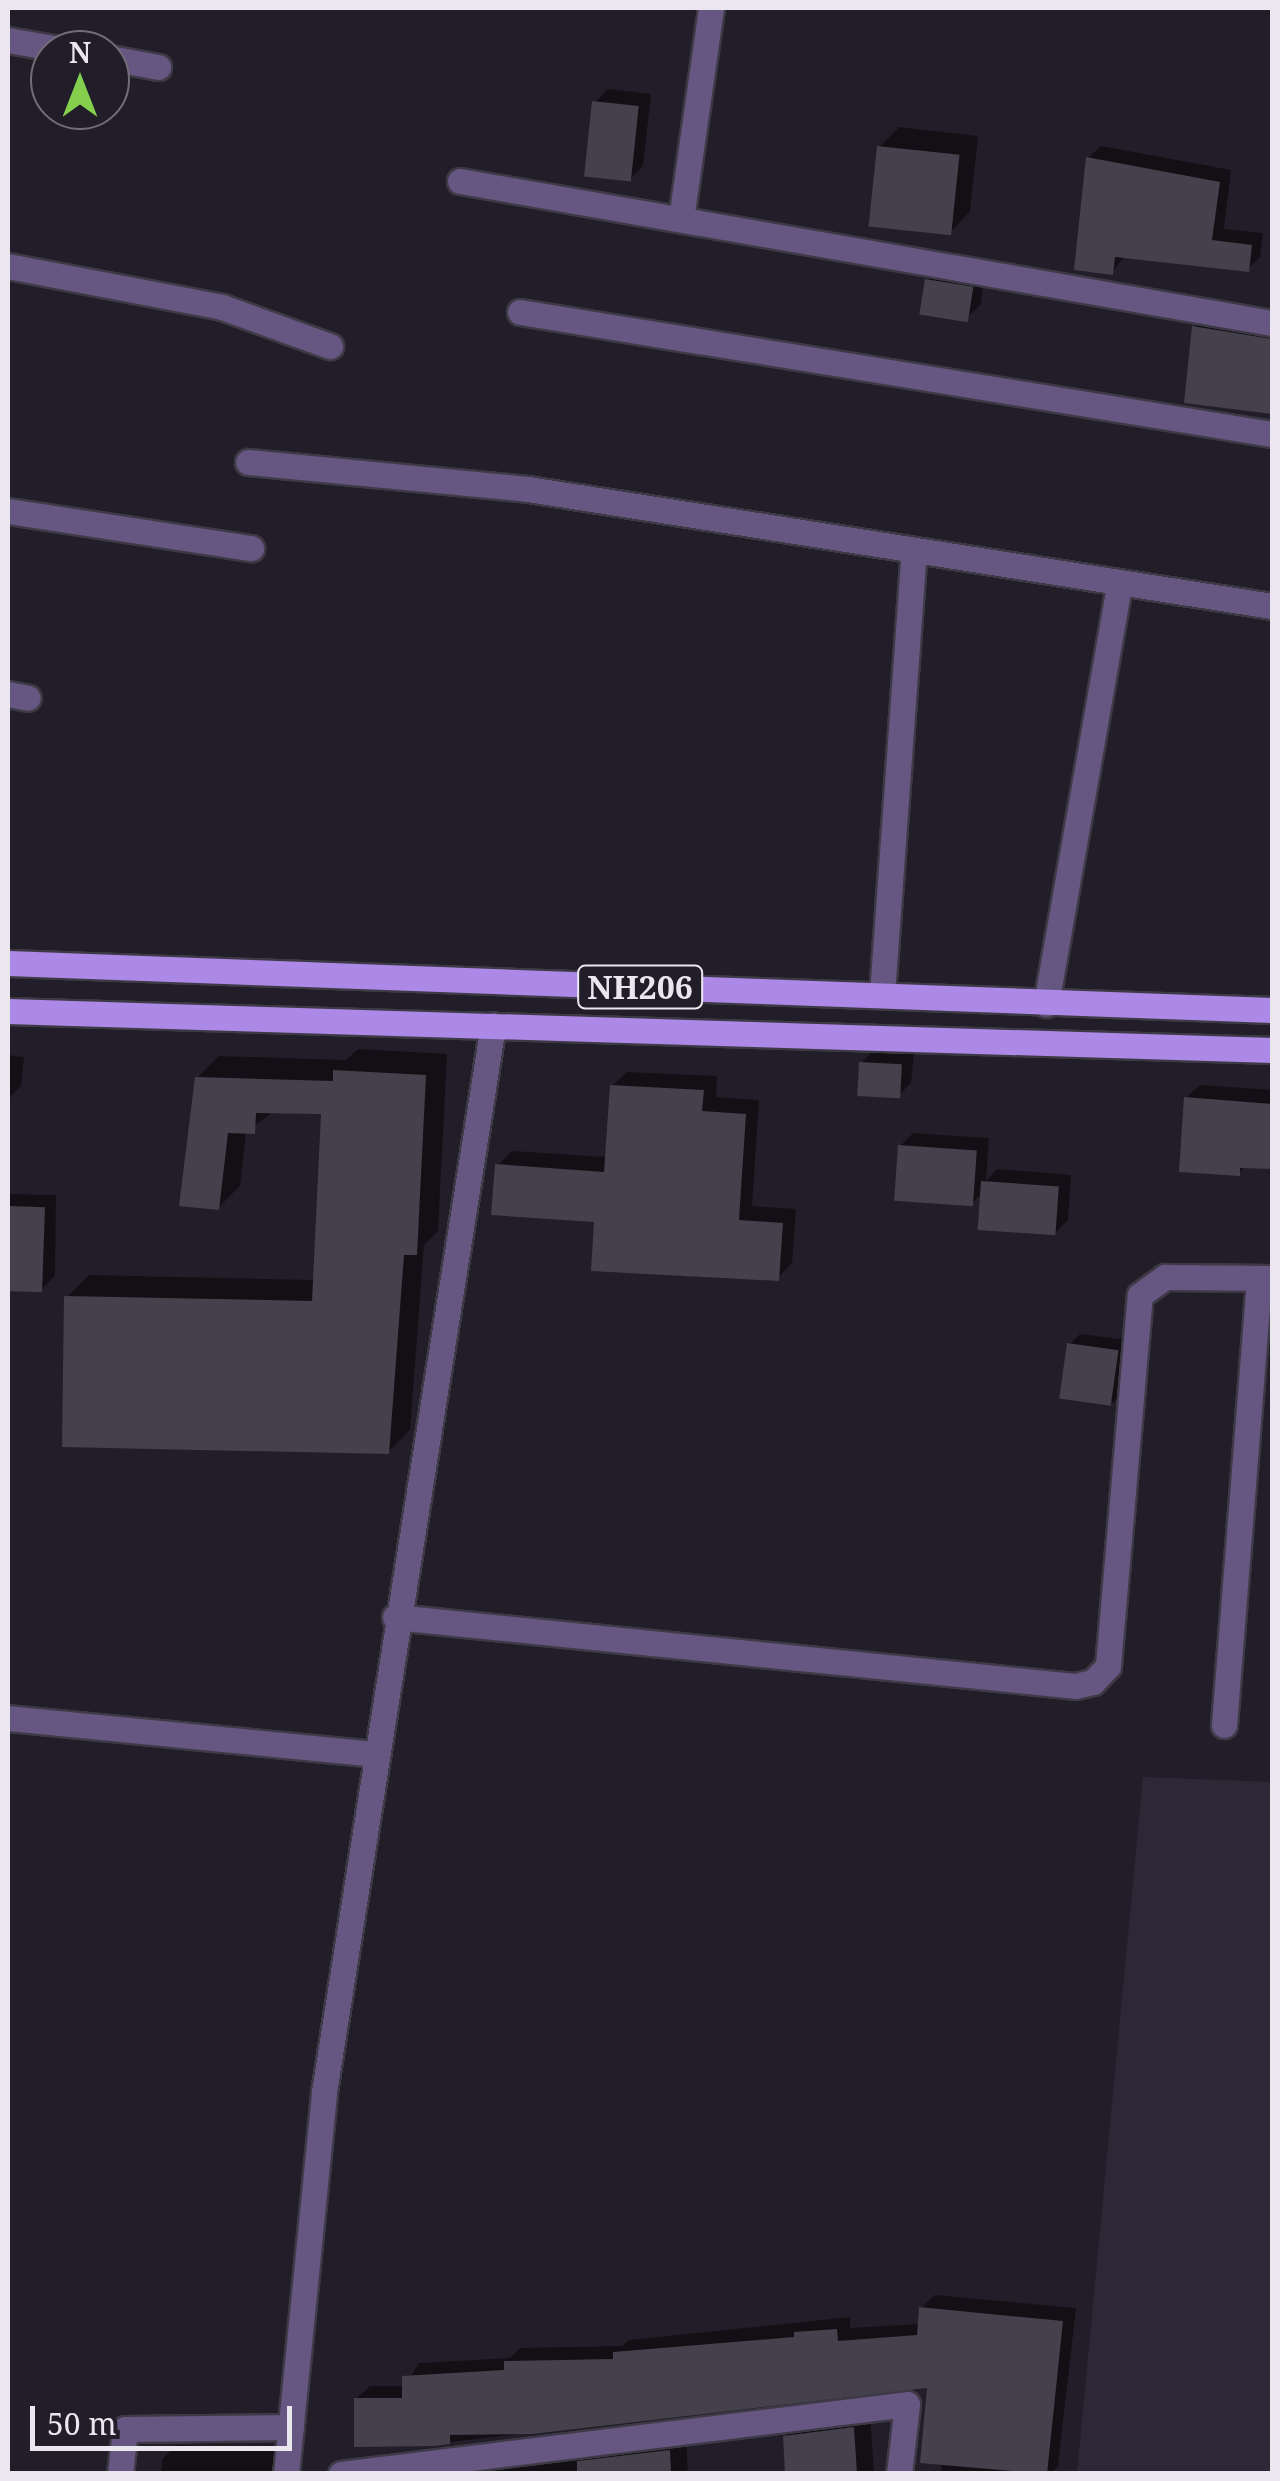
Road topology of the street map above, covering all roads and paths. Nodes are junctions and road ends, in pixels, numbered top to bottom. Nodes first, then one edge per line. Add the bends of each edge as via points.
1 (712, 8) edge
2 (130, 62) edge
3 (158, 67) dead end
4 (460, 181) dead end
5 (680, 220) junction
6 (8, 266) edge
7 (520, 312) dead end
8 (1272, 323) edge
9 (330, 346) dead end
10 (1272, 434) edge
11 (248, 462) dead end
12 (8, 511) edge
13 (251, 548) dead end
14 (914, 550) junction
15 (1120, 582) junction
16 (1272, 606) edge
17 (8, 963) edge
18 (882, 994) junction
19 (1046, 1004) junction
20 (1272, 1010) edge
21 (8, 1011) edge
22 (493, 1024) junction
23 (1272, 1050) edge
24 (1266, 1278) edge
25 (395, 1617) junction
26 (8, 1718) edge
27 (1224, 1726) dead end
28 (374, 1754) junction
29 (291, 2427) junction
30 (436, 2468) edge
31 (120, 2474) edge
32 (286, 2474) edge
33 (341, 2474) edge
34 (898, 2474) edge

1 - 5 street
2 - 3 street
4 - 5 street
5 - 8 street
6 - 9 street via 222,307
7 - 10 street
11 - 14 street via 528,489
12 - 13 street
14 - 15 street
14 - 18 street
15 - 16 street
15 - 19 street
17 - 18 main road, NH206
18 - 19 main road, NH206
19 - 20 main road, NH206
21 - 22 main road, NH206
22 - 23 main road, NH206
22 - 25 street
24 - 25 street via 1165,1277 1140,1294 1108,1666 1093,1682 1075,1686
24 - 27 street
25 - 28 street
26 - 28 street
28 - 29 street via 324,2092
29 - 31 street via 125,2429
29 - 32 street
30 - 33 street
30 - 34 street via 907,2404

